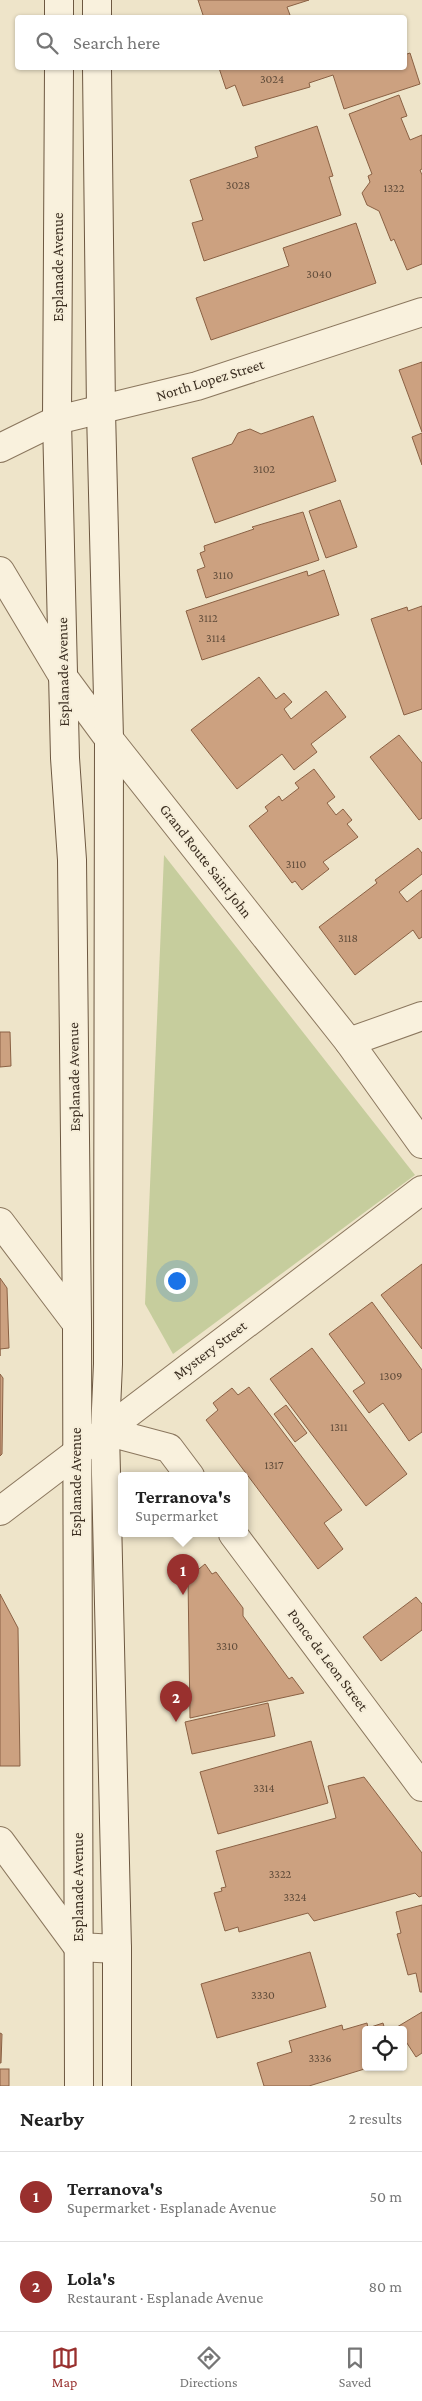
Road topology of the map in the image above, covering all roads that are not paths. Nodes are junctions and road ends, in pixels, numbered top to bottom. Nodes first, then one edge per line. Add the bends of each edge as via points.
1 (60, 0) edge
2 (97, 0) edge
3 (59, 15) edge
4 (97, 15) edge
5 (59, 70) edge
6 (98, 70) edge
7 (422, 312) edge
8 (101, 411) junction
9 (57, 420) junction
10 (0, 448) edge
11 (0, 571) edge
12 (64, 678) junction
13 (109, 739) junction
14 (422, 1016) edge
15 (348, 1042) junction
16 (422, 1144) edge
17 (422, 1190) edge
18 (0, 1222) edge
19 (77, 1324) junction
20 (105, 1431) junction
21 (76, 1454) junction
22 (187, 1472) edge
23 (0, 1511) edge
24 (235, 1537) edge
25 (422, 1787) edge
26 (0, 1841) edge
27 (78, 1946) junction
28 (116, 1949) junction
29 (79, 2086) edge
30 (117, 2086) edge

1 - 3 street
2 - 4 street
5 - 9 street, Esplanade Avenue
6 - 8 street, Esplanade Avenue
7 - 8 street, North Lopez Street via 196,386
8 - 9 street, North Lopez Street
8 - 13 street, Esplanade Avenue
9 - 10 street, North Lopez Street
9 - 12 street, Esplanade Avenue
11 - 12 street, Grand Route Saint John
12 - 13 street, Grand Route Saint John
12 - 19 street, Esplanade Avenue via 65,758 72,860
13 - 15 street, Grand Route Saint John
13 - 20 street, Esplanade Avenue via 108,1364
14 - 15 street
15 - 16 street, Grand Route Saint John
17 - 20 street, Mystery Street
18 - 19 street
19 - 21 street, Esplanade Avenue
20 - 21 street, Mystery Street
20 - 22 street via 169,1448
20 - 28 street, Esplanade Avenue
21 - 23 street, Mystery Street
21 - 27 street, Esplanade Avenue
24 - 25 street, Ponce de Leon Street
26 - 27 street
27 - 28 street
27 - 29 street, Esplanade Avenue
28 - 30 street, Esplanade Avenue

